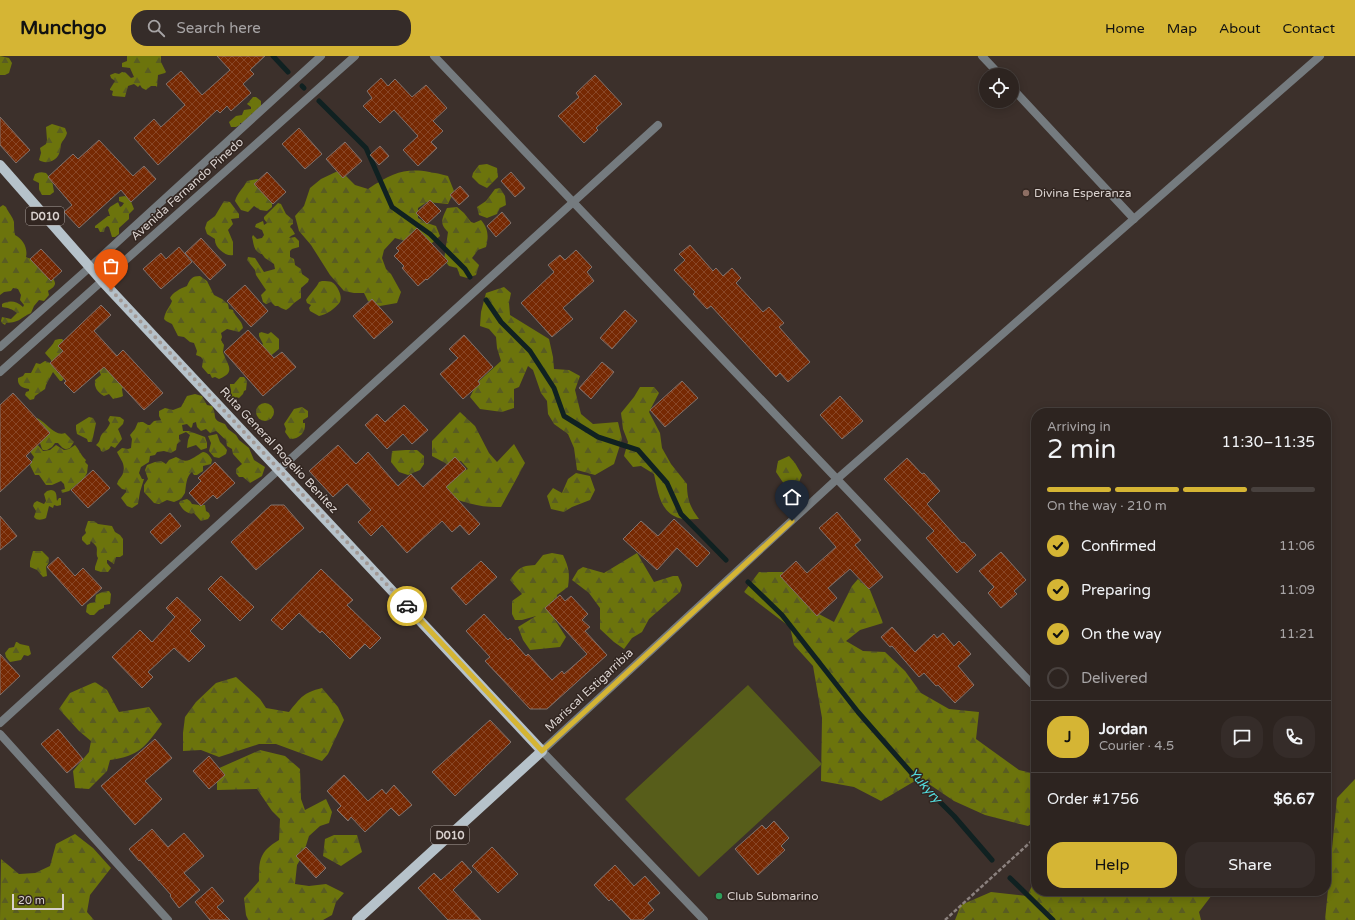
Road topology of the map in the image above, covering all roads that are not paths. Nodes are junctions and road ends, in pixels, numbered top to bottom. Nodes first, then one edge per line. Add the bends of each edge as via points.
1 (321, 56) edge
2 (355, 56) edge
3 (434, 56) edge
4 (982, 56) edge
5 (1320, 56) edge
6 (993, 68) edge
7 (1019, 96) edge
8 (658, 125) dead end
9 (0, 165) edge
10 (573, 202) junction
11 (1134, 219) junction
12 (90, 267) junction
13 (102, 281) junction
14 (0, 347) edge
15 (0, 372) edge
16 (279, 469) junction
17 (837, 479) junction
18 (1031, 683) edge
19 (0, 723) edge
20 (0, 734) edge
21 (542, 751) junction
22 (168, 920) edge
23 (357, 920) edge
24 (704, 920) edge

1 - 12 street, Avenida Fernando Pinedo
2 - 13 street, Avenida Fernando Pinedo
3 - 10 street
4 - 6 street
5 - 11 street, Mariscal Estigarribia
7 - 11 street
8 - 10 street
9 - 12 main road, Ruta General Rogelio Benítez / D010
10 - 16 street
10 - 17 street
11 - 17 street, Mariscal Estigarribia
12 - 13 main road, Ruta General Rogelio Benítez / D010
12 - 14 street, Avenida Fernando Pinedo
13 - 15 street, Avenida Fernando Pinedo
13 - 16 main road, Ruta General Rogelio Benítez / D010
16 - 19 street
16 - 21 main road, Ruta General Rogelio Benítez / D010
17 - 18 street
17 - 21 street, Mariscal Estigarribia
20 - 22 street
21 - 23 main road, Mariscal Estigarribia / D010
21 - 24 street

